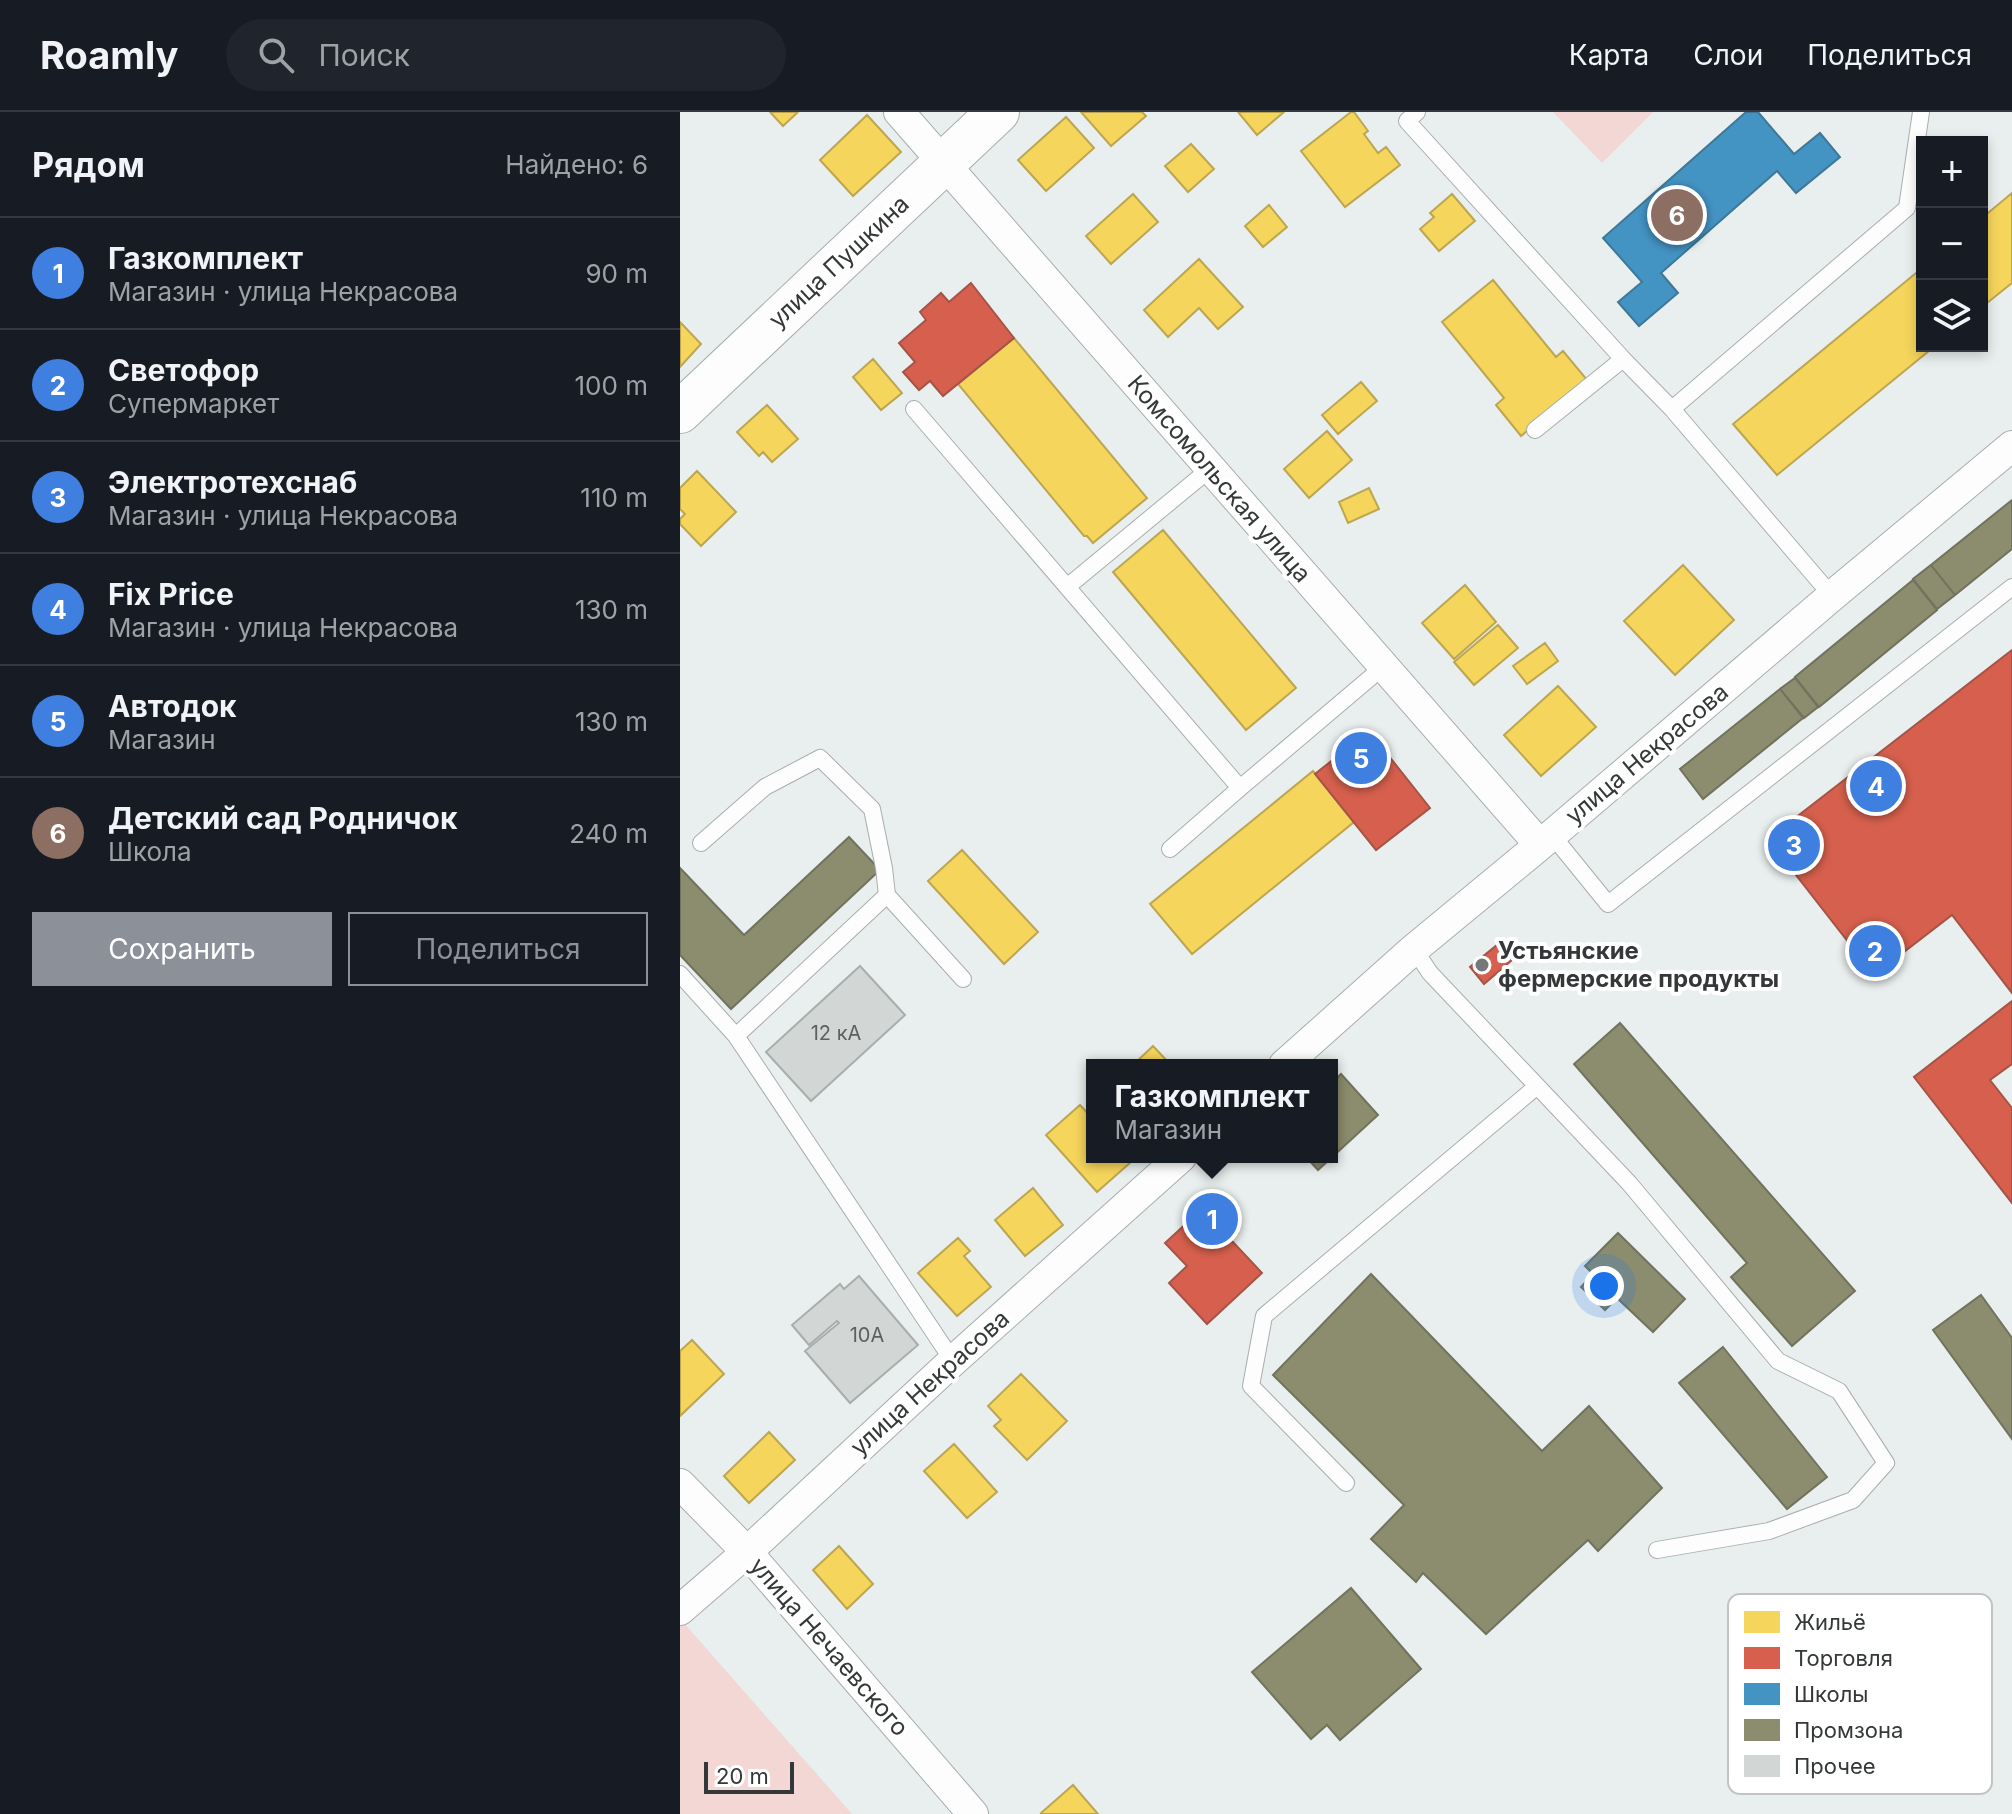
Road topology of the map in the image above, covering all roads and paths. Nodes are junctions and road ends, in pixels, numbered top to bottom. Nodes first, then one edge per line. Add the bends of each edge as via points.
1 (899, 112) edge
2 (998, 112) edge
3 (1417, 112) edge
4 (1921, 112) edge
5 (944, 163) junction
6 (1623, 359) junction
7 (914, 409) dead end
8 (1672, 409) junction
9 (680, 412) edge
10 (1535, 430) dead end
11 (2012, 446) edge
12 (1211, 468) junction
13 (1067, 587) junction
14 (2012, 587) edge
15 (1832, 596) junction
16 (1383, 667) junction
17 (1240, 788) junction
18 (1546, 840) junction
19 (701, 843) dead end
20 (1170, 849) dead end
21 (887, 895) junction
22 (1414, 949) junction
23 (680, 974) edge
24 (963, 979) dead end
25 (736, 1036) junction
26 (1291, 1059) edge
27 (1536, 1087) junction
28 (1174, 1163) edge
29 (953, 1361) junction
30 (1346, 1483) dead end
31 (680, 1484) edge
32 (1657, 1550) dead end
33 (747, 1552) junction
34 (680, 1610) edge
35 (973, 1814) edge

1 - 5 street, Комсомольская улица
2 - 5 main road, улица Пушкина
3 - 6 lane via 1407,121
4 - 8 lane via 1907,208
5 - 9 main road, улица Пушкина
5 - 12 street, Комсомольская улица
6 - 8 lane
6 - 10 lane
7 - 13 lane
8 - 15 lane
11 - 15 street, улица Некрасова
12 - 13 lane
12 - 16 street, Комсомольская улица
13 - 17 lane
14 - 18 lane via 1608,904
15 - 18 street, улица Некрасова
16 - 17 lane
16 - 18 street, Комсомольская улица
17 - 20 lane
18 - 22 street, улица Некрасова
19 - 21 lane via 765,787 820,758 872,809
21 - 24 lane
21 - 25 lane
22 - 26 street, улица Некрасова
22 - 27 lane
23 - 25 lane
25 - 29 lane
27 - 30 lane via 1264,1316 1251,1386
27 - 32 lane via 1629,1183 1778,1361 1839,1391 1886,1463 1853,1500 1769,1531
28 - 29 street, улица Некрасова
29 - 33 street, улица Некрасова
31 - 33 street, улица Нечаевского
33 - 34 street, улица Некрасова
33 - 35 street, улица Нечаевского

